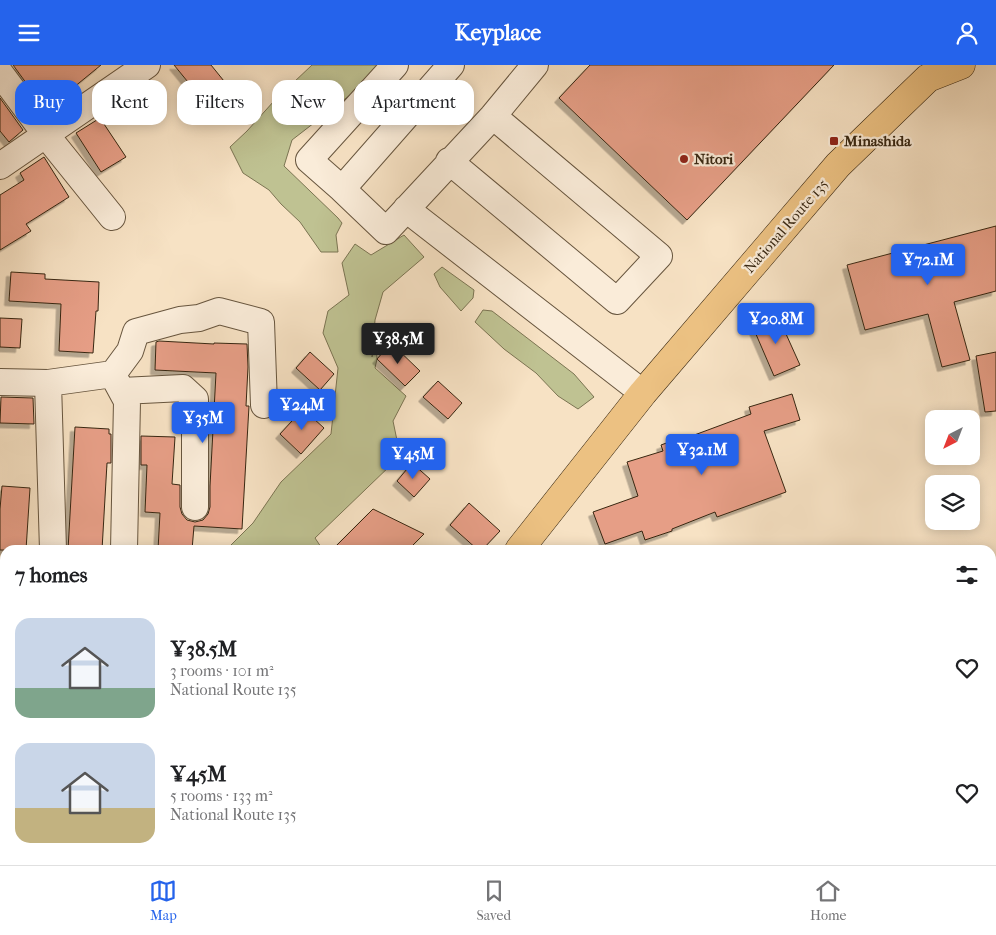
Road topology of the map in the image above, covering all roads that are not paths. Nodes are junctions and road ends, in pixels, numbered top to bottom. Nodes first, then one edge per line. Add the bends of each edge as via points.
1 (395, 65) edge
2 (452, 65) edge
3 (535, 65) edge
4 (961, 65) edge
5 (139, 67) edge
6 (0, 73) edge
7 (493, 115) junction
8 (46, 135) junction
9 (449, 161) junction
10 (0, 167) edge
11 (342, 189) junction
12 (406, 209) junction
13 (112, 217) dead end
14 (0, 382) edge
15 (48, 383) junction
16 (117, 383) junction
17 (643, 393) junction
18 (264, 405) dead end
19 (195, 507) dead end
20 (53, 545) edge
21 (124, 545) edge
22 (523, 545) edge

1 - 11 street via 309,160
2 - 11 street
3 - 7 street
4 - 17 highway, National Route 135 via 928,78 838,165
5 - 8 street
6 - 8 street
7 - 9 street
7 - 9 street via 659,255 617,301
8 - 10 street
8 - 13 street
9 - 12 street
11 - 12 street via 386,231
12 - 17 street
14 - 15 street
15 - 16 street
15 - 20 street
16 - 18 street via 136,332 219,311 261,322
16 - 19 street via 182,387 195,399
16 - 21 street via 128,401
17 - 22 highway, National Route 135

